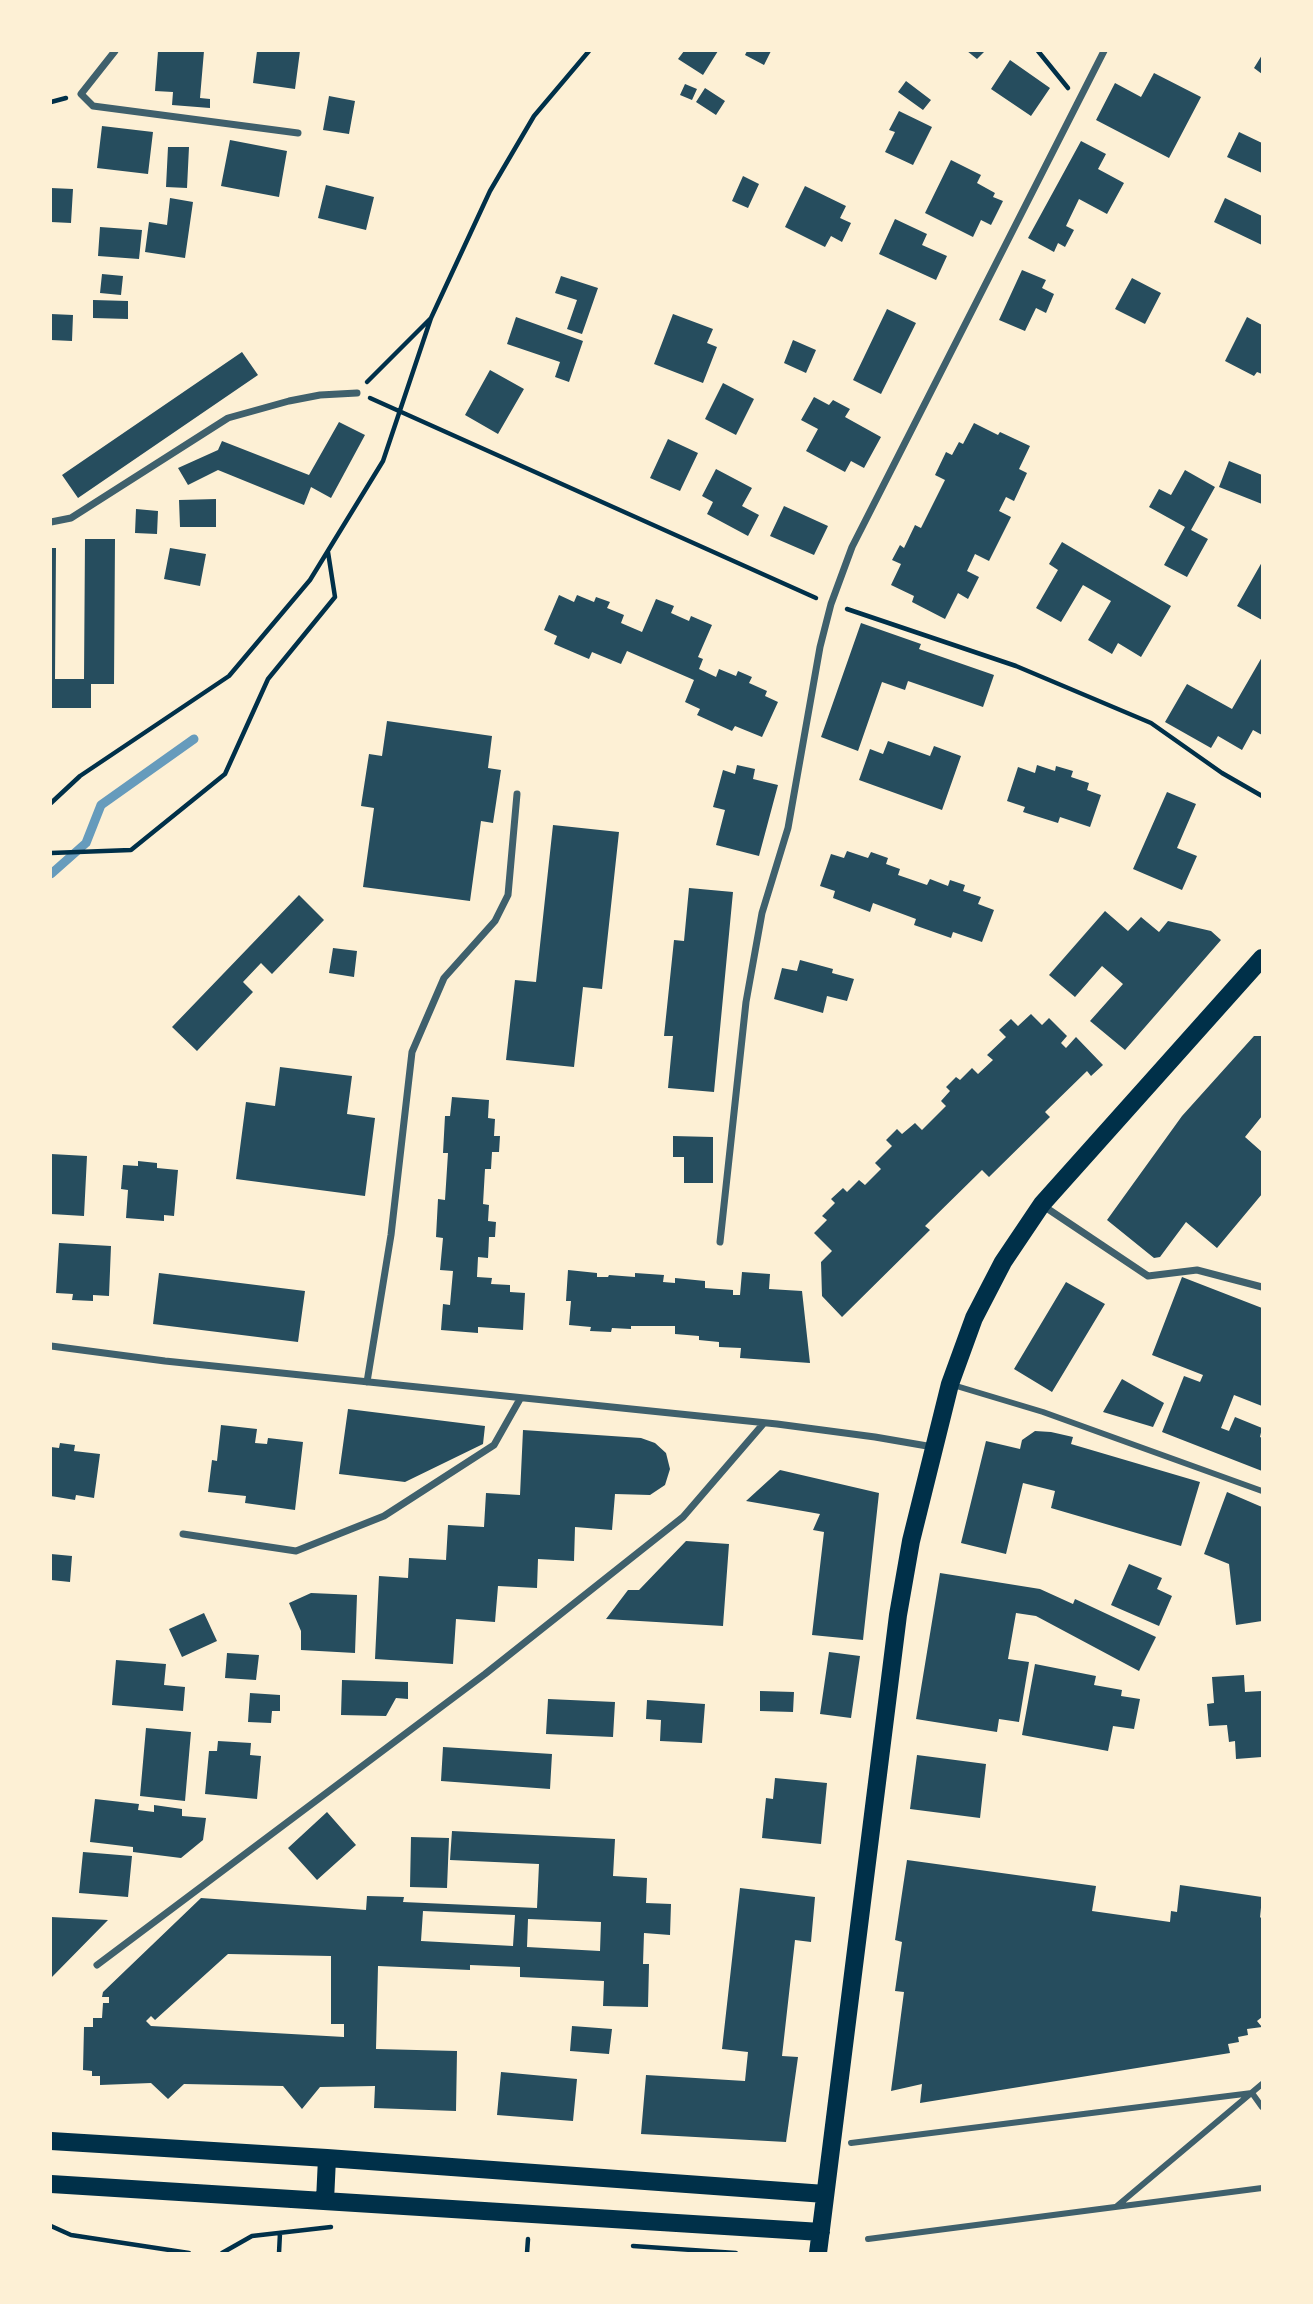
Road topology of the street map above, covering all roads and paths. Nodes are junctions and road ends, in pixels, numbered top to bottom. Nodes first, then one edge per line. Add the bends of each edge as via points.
1 (115, 51) edge
2 (589, 51) edge
3 (1038, 51) edge
4 (1104, 51) edge
5 (1078, 100) junction
6 (298, 133) dead end
7 (430, 318) junction
8 (356, 393) junction
9 (401, 411) junction
10 (51, 522) edge
11 (328, 551) junction
12 (831, 604) junction
13 (517, 794) dead end
14 (1262, 796) edge
15 (51, 803) edge
16 (52, 853) edge
17 (1262, 958) edge
18 (1041, 1205) junction
19 (720, 1242) dead end
20 (1262, 1287) edge
21 (51, 1346) edge
22 (368, 1382) junction
23 (950, 1384) junction
24 (520, 1399) junction
25 (764, 1423) junction
26 (934, 1447) junction
27 (1262, 1491) edge
28 (183, 1534) dead end
29 (97, 1965) dead end
30 (1262, 2084) edge
31 (1252, 2093) junction
32 (1262, 2107) edge
33 (51, 2141) edge
34 (851, 2143) dead end
35 (327, 2158) junction
36 (51, 2184) edge
37 (1262, 2188) edge
38 (825, 2194) junction
39 (325, 2201) junction
40 (1116, 2208) junction
41 (51, 2226) edge
42 (342, 2228) dead end
43 (821, 2232) junction
44 (280, 2233) junction
45 (515, 2238) dead end
46 (528, 2239) junction
47 (538, 2239) dead end
48 (868, 2239) dead end
49 (626, 2245) dead end
50 (189, 2253) edge
51 (223, 2253) edge
52 (279, 2253) edge
53 (527, 2253) edge
54 (736, 2253) edge
55 (818, 2253) edge

1 - 6 street via 81,94 93,106
2 - 7 path via 534,116 490,191
3 - 5 path
4 - 5 street
5 - 12 street via 852,547
7 - 8 path
7 - 9 path
8 - 9 path
8 - 10 street via 320,394 228,418 71,518
9 - 11 path via 383,461
9 - 12 path
11 - 15 path via 310,580 229,676 80,776
11 - 16 path via 335,597 268,678 225,774 131,850
12 - 14 path via 1016,666 1151,723
12 - 19 street via 788,828 762,913 746,1002
13 - 22 street via 508,895 495,921 444,978 412,1052
17 - 18 main road
18 - 20 street via 1148,1276 1197,1270
18 - 23 main road via 980,1306
21 - 22 street
22 - 24 street
23 - 26 main road
23 - 27 street via 1043,1412
24 - 25 street
24 - 28 street via 494,1446 372,1521 296,1551
25 - 26 street
25 - 29 street via 683,1517 485,1674
26 - 38 main road via 898,1615
30 - 31 street
31 - 32 street
31 - 34 street
31 - 40 street
33 - 35 main road
35 - 38 main road
35 - 39 main road
36 - 39 main road
37 - 40 street
38 - 43 main road
39 - 43 main road
40 - 48 street
41 - 50 path via 71,2235
42 - 44 path
43 - 55 main road
44 - 51 path via 252,2236
44 - 52 path
45 - 46 path
46 - 47 path
46 - 53 path
49 - 54 path

